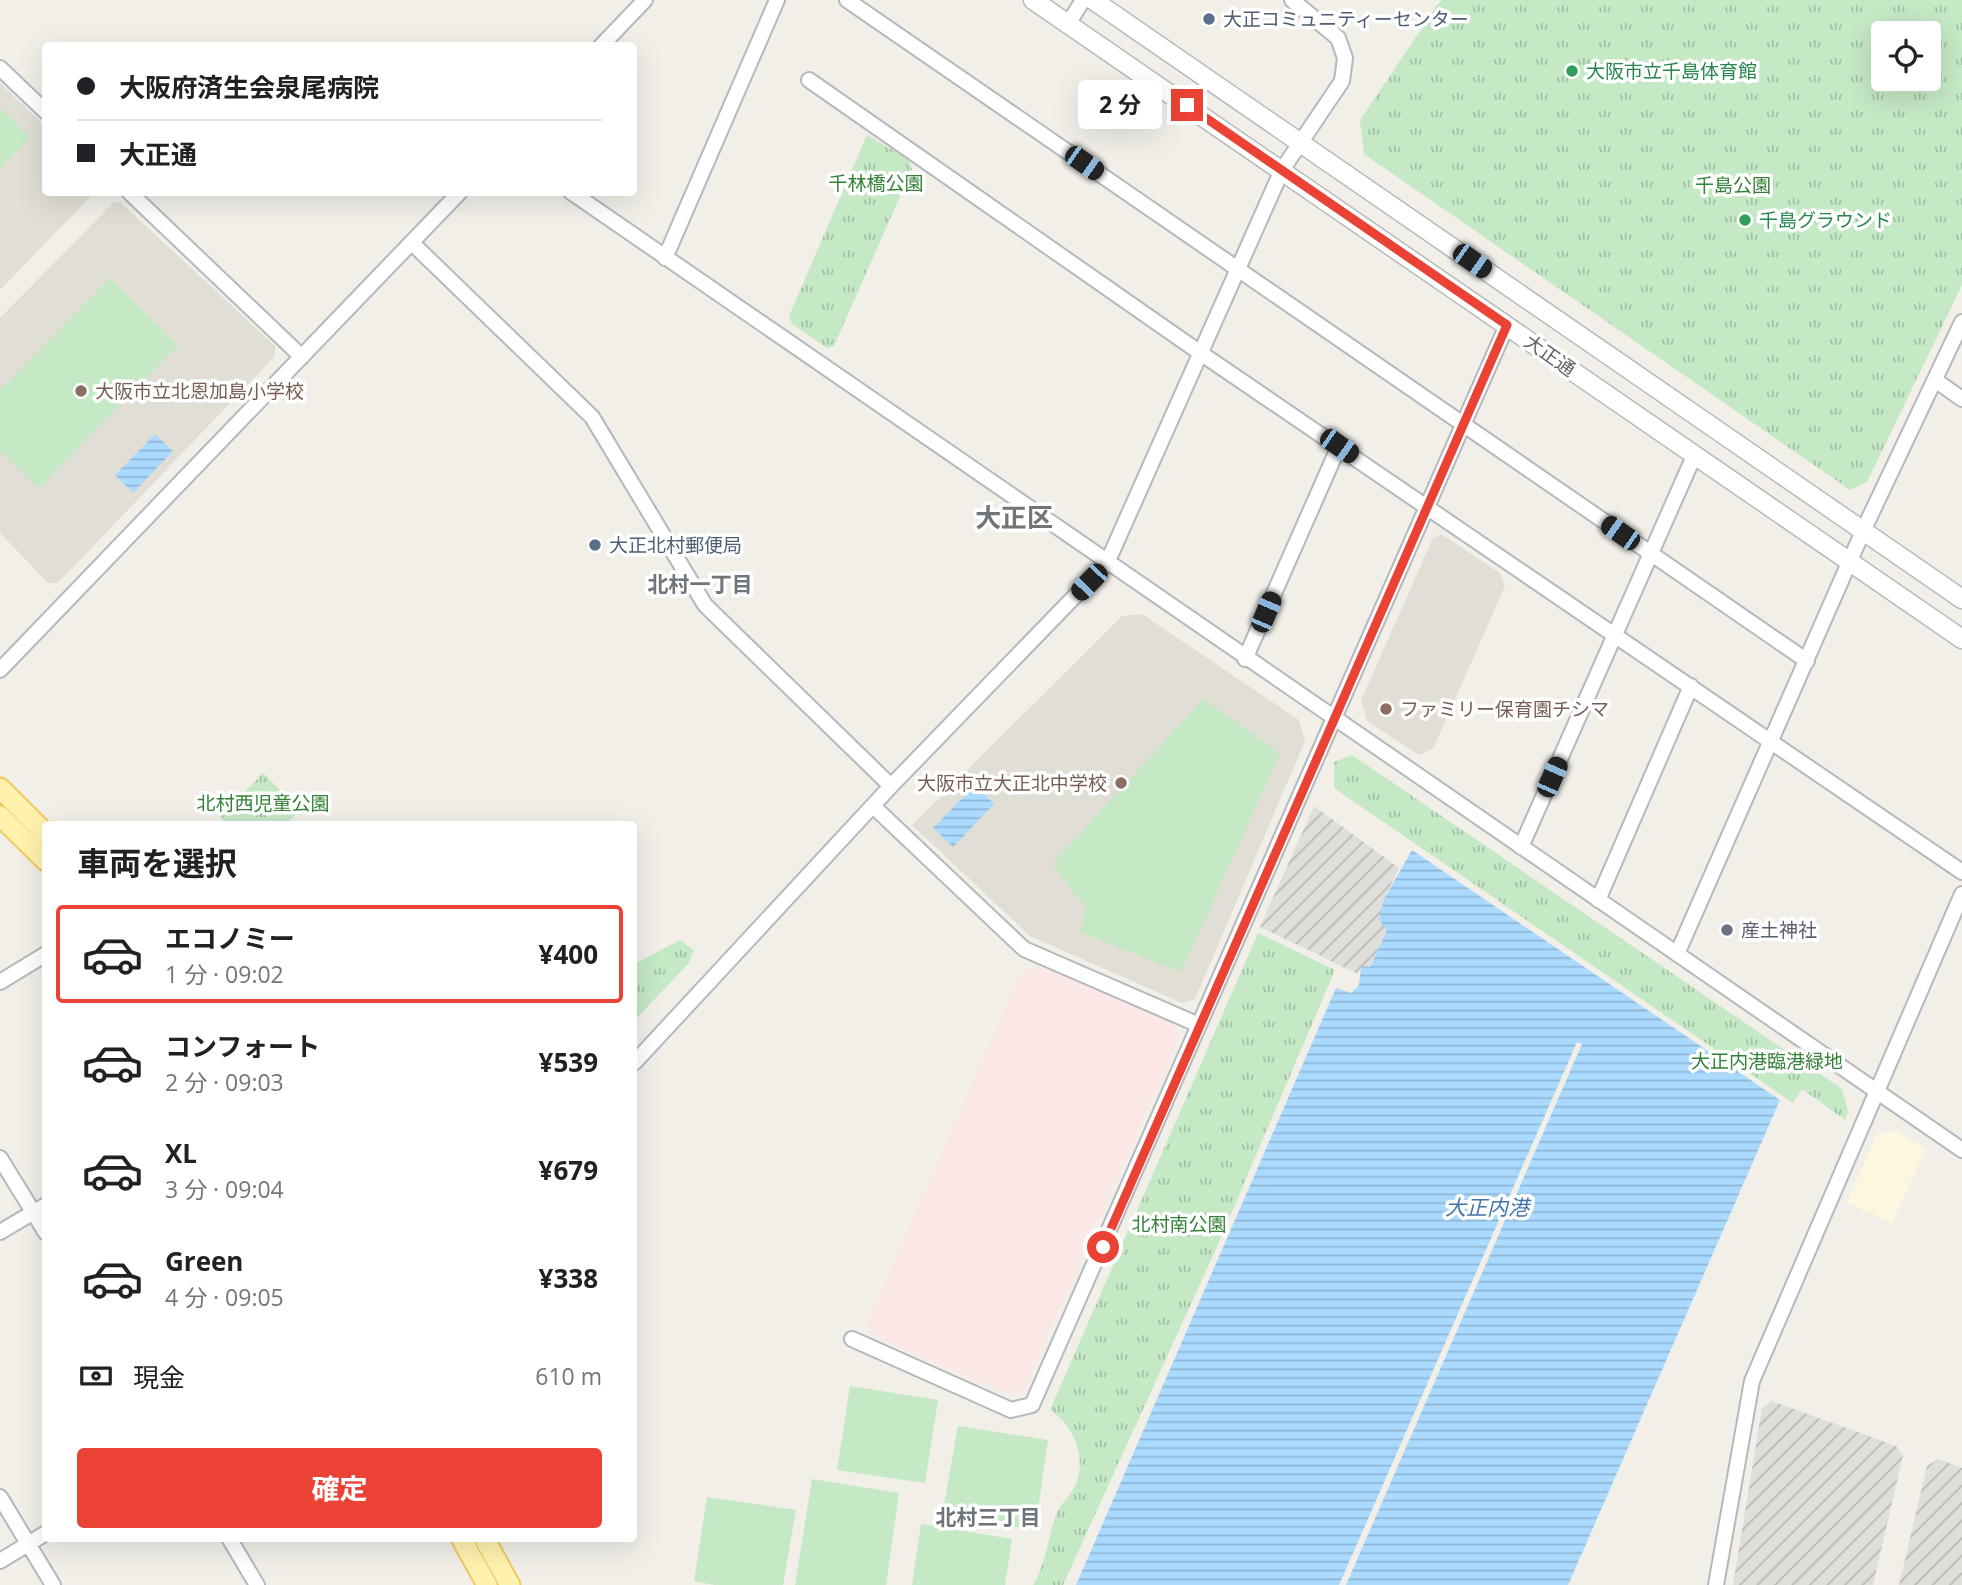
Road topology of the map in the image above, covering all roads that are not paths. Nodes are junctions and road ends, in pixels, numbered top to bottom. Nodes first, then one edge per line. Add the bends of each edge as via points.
1 (645, 0) edge
2 (777, 0) edge
3 (847, 0) edge
4 (1033, 0) edge
5 (1083, 0) edge
6 (1093, 0) edge
7 (1292, 0) edge
8 (1068, 24) junction
9 (605, 42) edge
10 (0, 68) edge
11 (809, 80) dead end
12 (42, 108) edge
13 (1302, 144) junction
14 (1282, 170) junction
15 (134, 196) edge
16 (456, 196) edge
17 (577, 196) edge
18 (412, 243) junction
19 (665, 258) junction
20 (1238, 270) junction
21 (1962, 322) edge
22 (1507, 325) junction
23 (1199, 352) junction
24 (302, 357) junction
25 (1934, 380) junction
26 (1962, 399) edge
27 (1463, 424) junction
28 (1339, 446) junction
29 (1694, 456) junction
30 (1427, 506) junction
31 (1863, 531) junction
32 (1651, 554) junction
33 (1849, 562) junction
34 (1107, 564) junction
35 (1962, 599) edge
36 (1615, 634) junction
37 (1962, 639) edge
38 (1245, 659) junction
39 (1807, 662) junction
40 (0, 670) edge
41 (1691, 686) junction
42 (1335, 719) junction
43 (1771, 741) junction
44 (891, 786) junction
45 (0, 788) edge
46 (873, 806) junction
47 (0, 816) edge
48 (42, 830) edge
49 (1521, 847) junction
50 (42, 857) edge
51 (1962, 872) edge
52 (1962, 894) edge
53 (1598, 900) junction
54 (1677, 954) junction
55 (42, 956) edge
56 (0, 982) edge
57 (1199, 1026) junction
58 (637, 1060) edge
59 (1876, 1091) junction
60 (1962, 1150) edge
61 (0, 1158) edge
62 (39, 1209) edge
63 (0, 1232) edge
64 (852, 1339) dead end
65 (0, 1497) edge
66 (42, 1535) edge
67 (231, 1542) edge
68 (463, 1542) edge
69 (486, 1542) edge
70 (28, 1544) junction
71 (0, 1561) edge
72 (53, 1585) edge
73 (257, 1585) edge
74 (487, 1585) edge
75 (510, 1585) edge
76 (1716, 1585) edge

1 - 9 street
2 - 19 street
3 - 20 street
4 - 8 main road, 大正通
5 - 8 street
6 - 13 main road, 大正通
7 - 13 street via 1332,30 1345,58 1342,81
8 - 14 main road, 大正通
10 - 12 street
11 - 23 street
13 - 14 street
13 - 31 main road, 大正通
14 - 20 street
14 - 22 main road, 大正通
15 - 24 street
16 - 18 street
17 - 19 street
18 - 24 street
18 - 44 street via 592,417 705,606
19 - 34 street
20 - 23 street
20 - 27 street
21 - 25 street
22 - 27 street
22 - 29 main road, 大正通
23 - 28 street
23 - 34 street
24 - 40 street
25 - 26 street
25 - 31 street
27 - 30 street
27 - 32 street
28 - 30 street
28 - 38 street
29 - 32 street
29 - 33 main road, 大正通
30 - 36 street
30 - 42 street
31 - 33 street
31 - 35 main road, 大正通
32 - 36 street
32 - 39 street
33 - 37 main road, 大正通
33 - 39 street
34 - 38 street
34 - 44 street
36 - 41 street
36 - 49 street
38 - 42 street
39 - 43 street
41 - 43 street
41 - 53 street
42 - 49 street
42 - 57 street
43 - 51 street
43 - 54 street
44 - 46 street
45 - 48 main road
46 - 57 street via 1024,949
46 - 58 street
47 - 50 main road
49 - 53 street
52 - 59 street
53 - 54 street
54 - 59 street
55 - 56 street
57 - 64 street via 1032,1405 1011,1410
59 - 60 street
59 - 76 street via 1752,1381
61 - 62 street
62 - 63 street
65 - 70 street
66 - 70 street
67 - 73 street
68 - 74 main road
69 - 75 main road
70 - 71 street
70 - 72 street

